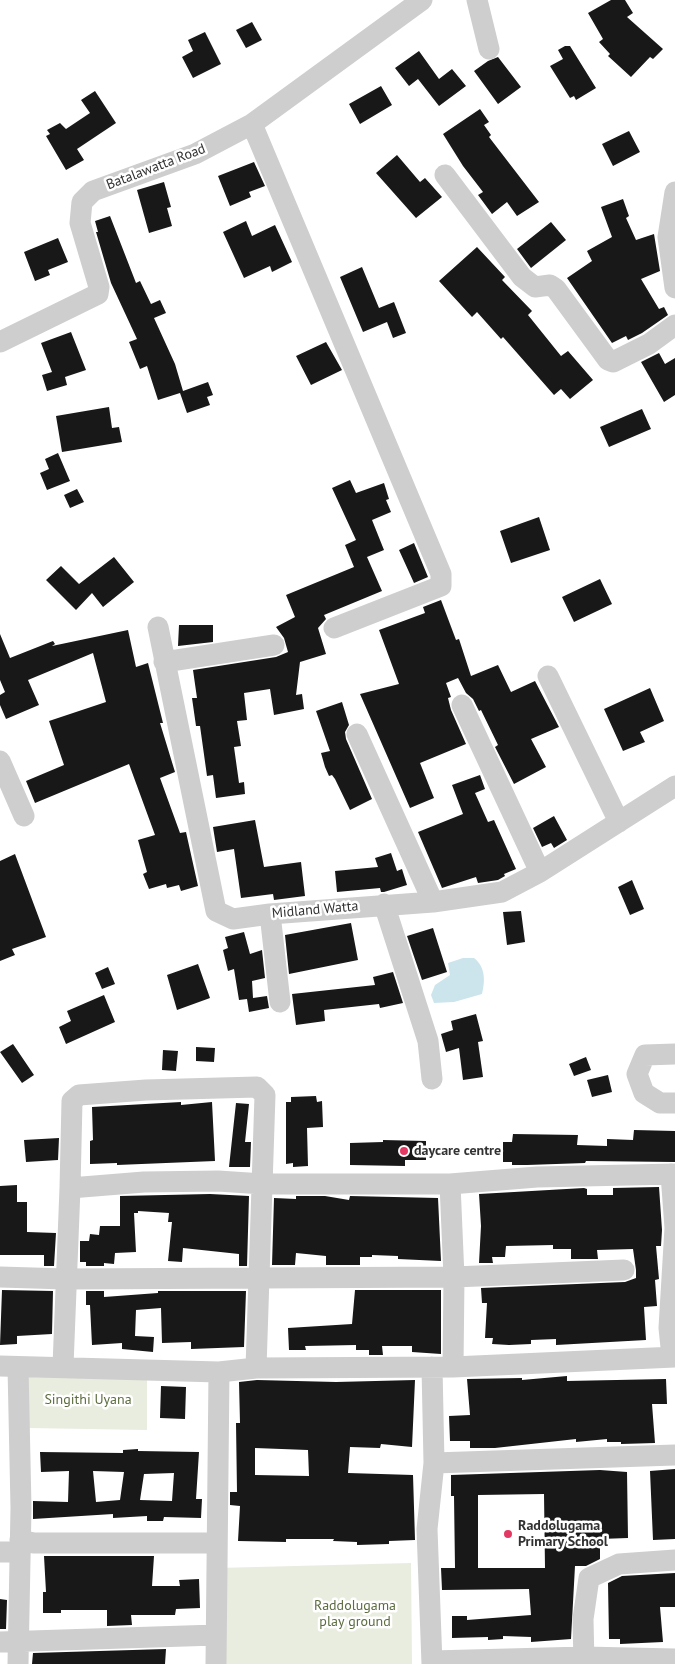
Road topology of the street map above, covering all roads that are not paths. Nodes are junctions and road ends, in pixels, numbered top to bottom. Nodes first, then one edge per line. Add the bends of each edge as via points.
1 (422, 0) edge
2 (477, 0) edge
3 (489, 49) dead end
4 (252, 124) junction
5 (445, 175) dead end
6 (675, 192) edge
7 (675, 288) edge
8 (675, 325) edge
9 (0, 342) edge
10 (158, 627) dead end
11 (334, 628) dead end
12 (274, 645) dead end
13 (164, 662) junction
14 (548, 676) dead end
15 (462, 705) dead end
16 (357, 734) dead end
17 (0, 761) edge
18 (675, 786) edge
19 (24, 816) dead end
20 (619, 822) junction
21 (540, 872) junction
22 (433, 902) junction
23 (384, 904) junction
24 (270, 914) junction
25 (280, 1002) dead end
26 (675, 1054) edge
27 (432, 1079) dead end
28 (675, 1103) edge
29 (673, 1174) edge
30 (263, 1184) junction
31 (450, 1184) junction
32 (70, 1188) junction
33 (675, 1228) edge
34 (624, 1270) dead end
35 (0, 1277) edge
36 (454, 1277) junction
37 (260, 1278) junction
38 (66, 1279) junction
39 (673, 1357) edge
40 (9, 1366) edge
41 (63, 1366) junction
42 (432, 1367) junction
43 (256, 1368) junction
44 (453, 1368) junction
45 (219, 1372) junction
46 (675, 1455) edge
47 (434, 1463) junction
48 (216, 1542) junction
49 (13, 1548) edge
50 (675, 1560) edge
51 (216, 1635) junction
52 (9, 1642) edge
53 (675, 1659) edge
54 (584, 1661) edge
55 (432, 1662) edge
56 (18, 1664) edge
57 (216, 1664) edge

1 - 4 street, Batalawatta Road
2 - 3 street
4 - 9 street, Batalawatta Road via 196,154 93,191 82,202 80,223 99,287 98,294
4 - 11 street via 441,574 441,586
5 - 8 street via 522,277 535,287 550,285 556,289 608,360 613,362 649,344
6 - 7 street via 668,237
10 - 13 street, Midland Watta
12 - 13 street
13 - 24 street, Midland Watta via 216,911 233,919
14 - 20 street
15 - 21 street
16 - 22 street
17 - 19 street
18 - 20 street, Midland Watta
20 - 21 street, Midland Watta
21 - 22 street, Midland Watta via 502,892
22 - 23 street, Midland Watta
23 - 24 street, Midland Watta
23 - 27 street via 428,1041
24 - 25 street
26 - 28 street via 645,1055 637,1074 644,1093 660,1103
29 - 31 street via 537,1177
29 - 33 street
30 - 31 street
30 - 32 street via 144,1182
30 - 32 street via 265,1095 257,1087 155,1089 78,1095 72,1101
30 - 37 street
31 - 36 street
32 - 38 street
33 - 39 street via 668,1328
34 - 36 street
35 - 38 street
36 - 37 street
36 - 44 street
37 - 38 street
37 - 43 street
38 - 41 street
39 - 44 street
40 - 41 street
40 - 49 street
41 - 45 street
42 - 43 street
42 - 44 street
42 - 47 street
43 - 45 street
45 - 48 street
46 - 47 street
47 - 55 street via 428,1529
48 - 49 street via 34,1543
48 - 51 street
49 - 52 street
50 - 54 street via 619,1564 589,1578 582,1619
51 - 52 street
51 - 57 street
52 - 56 street
53 - 54 street
54 - 55 street

